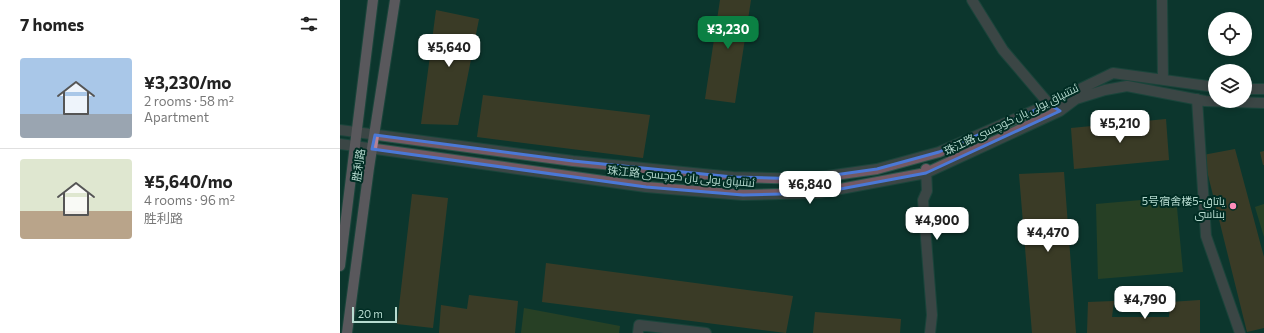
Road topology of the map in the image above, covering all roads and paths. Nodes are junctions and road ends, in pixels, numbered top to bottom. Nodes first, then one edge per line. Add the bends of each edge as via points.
1 (373, 0) edge
2 (395, 0) edge
3 (972, 0) edge
4 (1162, 0) edge
5 (1163, 80) junction
6 (1208, 86) edge
7 (1252, 89) edge
8 (1264, 89) edge
9 (1197, 99) junction
10 (1264, 103) edge
11 (1049, 104) junction
12 (1060, 111) junction
13 (340, 130) edge
14 (358, 132) junction
15 (375, 135) junction
16 (340, 144) edge
17 (356, 147) junction
18 (372, 149) junction
19 (926, 171) junction
20 (340, 266) edge
21 (348, 333) edge
22 (638, 333) edge
23 (706, 333) edge
24 (930, 333) edge
25 (1240, 333) edge

1 - 14 main road, 胜利路
2 - 15 main road, 胜利路
3 - 11 street via 1003,50
4 - 5 street
5 - 6 street, 珠江路 ئىتتىپاق يولى يان كوچىسى
5 - 11 street, 珠江路 ئىتتىپاق يولى يان كوچىسى via 1113,73
7 - 8 street
9 - 10 street, 珠江路 ئىتتىپاق يولى يان كوچىسى
9 - 12 street, 珠江路 ئىتتىپاق يولى يان كوچىسى via 1127,86 1076,99
9 - 25 street via 1206,236
11 - 12 street
11 - 15 street, 珠江路 ئىتتىپاق يولى يان كوچىسى via 939,152 877,169 806,179 733,176 588,162
12 - 19 street, 珠江路 ئىتتىپاق يولى يان كوچىسى
13 - 14 street, 珠江路 ئىتتىپاق يولى يان كوچىسى
14 - 15 street, 珠江路 ئىتتىپاق يولى يان كوچىسى
14 - 17 main road, 胜利路
15 - 18 main road, 胜利路
16 - 17 street, 珠江路 ئىتتىپاق يولى يان كوچىسى
17 - 18 street, 珠江路 ئىتتىپاق يولى يان كوچىسى
17 - 20 main road, 胜利路
18 - 19 street, 珠江路 ئىتتىپاق يولى يان كوچىسى via 646,187 743,195 818,194
18 - 21 main road, 胜利路
19 - 24 street via 927,191 923,200 932,315
22 - 23 street via 639,325

